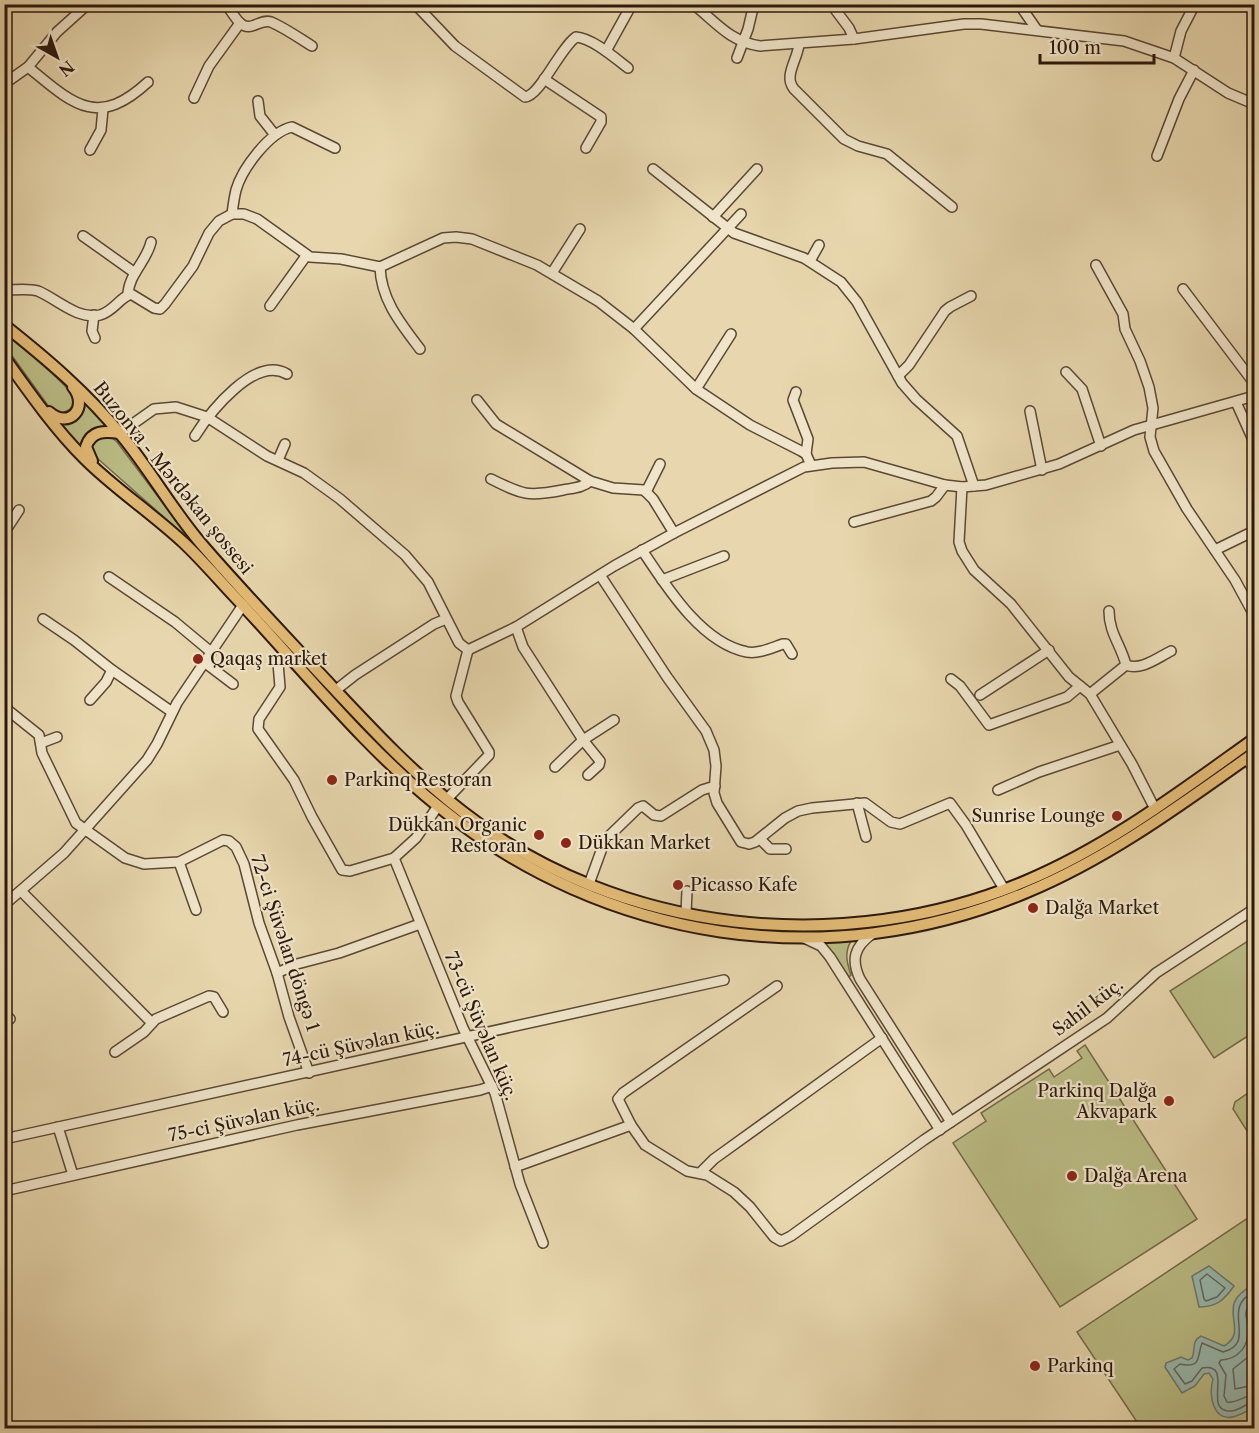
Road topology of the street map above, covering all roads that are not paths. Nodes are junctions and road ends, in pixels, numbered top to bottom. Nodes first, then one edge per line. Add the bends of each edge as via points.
1 (72, 4) edge
2 (88, 4) edge
3 (226, 4) edge
4 (415, 4) edge
5 (632, 4) edge
6 (693, 4) edge
7 (754, 4) edge
8 (831, 4) edge
9 (1020, 4) edge
10 (1195, 4) edge
11 (79, 12) junction
12 (240, 23) junction
13 (1037, 30) junction
14 (854, 39) junction
15 (742, 43) junction
16 (799, 44) junction
17 (312, 46) dead end
18 (606, 51) junction
19 (737, 58) dead end
20 (1174, 58) junction
21 (28, 67) junction
22 (628, 68) dead end
23 (1194, 70) junction
24 (544, 79) junction
25 (148, 82) dead end
26 (4, 84) edge
27 (194, 98) dead end
28 (258, 101) dead end
29 (1254, 105) edge
30 (104, 109) junction
31 (275, 135) junction
32 (336, 148) dead end
33 (586, 148) dead end
34 (90, 150) dead end
35 (1157, 156) dead end
36 (653, 169) dead end
37 (757, 169) dead end
38 (952, 207) dead end
39 (232, 214) junction
40 (741, 214) dead end
41 (713, 217) junction
42 (579, 229) dead end
43 (727, 229) junction
44 (83, 236) dead end
45 (152, 242) dead end
46 (819, 245) dead end
47 (306, 255) junction
48 (810, 261) junction
49 (1096, 266) dead end
50 (380, 267) junction
51 (135, 273) junction
52 (552, 273) junction
53 (1183, 289) dead end
54 (4, 290) edge
55 (128, 295) junction
56 (971, 296) dead end
57 (270, 306) dead end
58 (94, 315) junction
59 (4, 325) edge
60 (634, 329) junction
61 (731, 334) dead end
62 (95, 338) dead end
63 (420, 350) dead end
64 (4, 357) edge
65 (54, 366) junction
66 (1066, 372) dead end
67 (287, 374) dead end
68 (898, 376) junction
69 (1254, 383) edge
70 (27, 388) junction
71 (696, 388) junction
72 (796, 392) dead end
73 (1254, 396) edge
74 (477, 400) dead end
75 (1236, 402) junction
76 (1030, 411) dead end
77 (207, 417) junction
78 (1152, 425) junction
79 (120, 433) junction
80 (195, 436) dead end
81 (1254, 441) edge
82 (285, 444) dead end
83 (1101, 446) junction
84 (806, 454) junction
85 (278, 460) junction
86 (660, 464) dead end
87 (811, 465) junction
88 (1042, 470) junction
89 (104, 476) junction
90 (491, 479) dead end
91 (590, 481) junction
92 (945, 485) junction
93 (974, 486) junction
94 (962, 487) junction
95 (646, 492) junction
96 (19, 510) dead end
97 (854, 522) dead end
98 (1254, 531) edge
99 (4, 533) edge
100 (674, 533) junction
101 (642, 550) junction
102 (1215, 550) junction
103 (724, 556) dead end
104 (600, 575) junction
105 (109, 577) dead end
106 (662, 580) junction
107 (243, 605) junction
108 (1109, 611) dead end
109 (1254, 615) edge
110 (43, 619) dead end
111 (446, 619) junction
112 (516, 627) junction
113 (468, 650) junction
114 (1049, 650) junction
115 (1171, 651) dead end
116 (211, 652) junction
117 (285, 652) junction
118 (792, 654) dead end
119 (204, 662) junction
120 (1126, 665) junction
121 (112, 670) junction
122 (951, 679) dead end
123 (233, 684) dead end
124 (1080, 686) junction
125 (336, 690) junction
126 (1090, 694) junction
127 (980, 695) dead end
128 (90, 700) dead end
129 (4, 706) edge
130 (172, 712) junction
131 (614, 720) dead end
132 (57, 737) dead end
133 (1254, 739) edge
134 (583, 740) junction
135 (41, 743) junction
136 (1120, 745) junction
137 (1251, 756) edge
138 (555, 767) dead end
139 (1254, 770) edge
140 (588, 775) dead end
141 (715, 786) junction
142 (998, 790) dead end
143 (442, 803) junction
144 (857, 803) junction
145 (1155, 809) junction
146 (85, 830) junction
147 (866, 837) dead end
148 (760, 839) junction
149 (786, 849) dead end
150 (394, 858) junction
151 (179, 862) junction
152 (589, 884) junction
153 (1004, 889) junction
154 (21, 891) junction
155 (687, 891) dead end
156 (4, 905) edge
157 (1254, 909) edge
158 (196, 910) dead end
159 (686, 913) junction
160 (420, 924) junction
161 (872, 934) junction
162 (804, 938) junction
163 (278, 973) junction
164 (724, 980) dead end
165 (777, 986) dead end
166 (223, 1012) dead end
167 (152, 1023) junction
168 (468, 1038) junction
169 (882, 1038) junction
170 (116, 1052) dead end
171 (309, 1073) junction
172 (492, 1086) junction
173 (951, 1122) junction
174 (631, 1125) junction
175 (58, 1127) junction
176 (940, 1130) junction
177 (4, 1139) edge
178 (515, 1167) junction
179 (700, 1173) junction
180 (73, 1175) junction
181 (4, 1191) edge
182 (543, 1244) dead end

1 - 11 street
2 - 11 street
3 - 12 street
4 - 24 street via 455,46 525,97 533,95
5 - 18 street
6 - 15 street
7 - 15 street
8 - 14 street
9 - 13 street
10 - 20 street via 1181,31
11 - 21 street
12 - 17 street via 250,27 271,22
12 - 27 street via 209,66
13 - 14 street via 964,24
13 - 20 street via 1113,38
14 - 16 street
15 - 16 street
15 - 19 street
16 - 38 street via 790,84 844,139 887,154
18 - 22 street
18 - 24 street via 576,37
20 - 23 street
21 - 26 street
21 - 30 street via 68,99
23 - 29 street
23 - 35 street
24 - 33 street via 600,117
25 - 30 street via 130,97
28 - 31 street via 260,116
30 - 34 street via 101,130
31 - 32 street via 292,127
31 - 39 street via 241,179
36 - 41 street
37 - 41 street
39 - 47 street via 256,219
39 - 55 street via 209,233 193,266 163,307 157,309
40 - 43 street
41 - 43 street
42 - 52 street
43 - 48 street
43 - 60 street
44 - 51 street
45 - 51 street
46 - 48 street
47 - 50 street
47 - 57 street
48 - 68 street via 841,282 851,295
49 - 78 street via 1123,314 1125,329 1149,387
50 - 52 street via 438,240 456,237 488,244
50 - 63 street via 382,286 395,315
51 - 55 street
52 - 60 street
53 - 69 street
54 - 58 street via 35,290 61,305
55 - 58 street via 110,311
56 - 68 street via 945,311
58 - 62 street
59 - 65 main road, Buzonva - Mərdəkan şossesi
60 - 71 street
61 - 71 street
64 - 70 main road
65 - 70 main road via 80,399 80,406 70,417 59,419 51,415
65 - 79 main road, Buzonva - Mərdəkan şossesi
66 - 83 street via 1082,389
67 - 77 street via 281,370 263,371 236,389
68 - 93 street via 957,436
70 - 89 main road via 63,435
71 - 84 street via 750,425
72 - 84 street via 793,399 808,439
73 - 75 street
74 - 91 street via 496,424
75 - 78 street
75 - 81 street
76 - 88 street
77 - 79 street via 176,407 161,407
77 - 80 street
77 - 85 street
78 - 83 street
78 - 102 street via 1154,451
79 - 89 main road via 100,432 88,441 87,452
79 - 125 main road, Buzonva - Mərdəkan şossesi via 203,546
82 - 85 street
83 - 88 street
84 - 87 street
85 - 111 street via 319,484 398,548 428,582
86 - 95 street
87 - 92 street via 864,462
87 - 100 street
88 - 93 street
89 - 107 main road via 184,543
90 - 91 street via 529,495 582,486
91 - 95 street
92 - 94 street
92 - 97 street via 931,501
93 - 94 street
94 - 114 street via 959,542 970,566 1011,604
95 - 100 street
96 - 99 street
98 - 102 street
100 - 101 street
101 - 104 street
101 - 106 street
102 - 109 street
103 - 106 street
104 - 112 street
104 - 141 street via 706,731 714,750
105 - 116 street
106 - 118 street via 687,611 724,644 746,652 786,644
107 - 116 street
107 - 117 main road
108 - 120 street via 1111,630
110 - 121 street
111 - 113 street via 459,643
111 - 125 street
112 - 113 street
112 - 134 street via 524,647
113 - 143 street via 456,696 489,755
114 - 124 street
114 - 127 street
115 - 120 street via 1140,667
116 - 119 street
117 - 143 main road via 380,753
117 - 150 street via 278,663 280,687 259,719 258,729 294,780 342,870
119 - 123 street
119 - 130 street
120 - 126 street
121 - 128 street
121 - 130 street
122 - 124 street via 989,725 1067,697
124 - 126 street
125 - 143 main road, Buzonva - Mərdəkan şossesi
126 - 136 street
129 - 135 street via 36,731
130 - 146 street via 147,760
131 - 134 street
132 - 135 street
133 - 145 main road, Buzonva - Mərdəkan şossesi
134 - 138 street
134 - 140 street via 600,763
135 - 146 street via 72,816
136 - 142 street via 1039,771
136 - 145 street
137 - 139 street
137 - 161 main road via 1123,842 1052,881 968,914
141 - 148 street via 717,803 737,838 745,844
141 - 152 street via 661,816 643,806 638,808 605,840
143 - 150 street
143 - 152 main road, Buzonva - Mərdəkan şossesi via 544,864
143 - 162 main road via 503,853 600,901 685,926
144 - 147 street
144 - 148 street via 798,811
144 - 153 street via 869,804 895,824 952,804
145 - 153 main road, Buzonva - Mərdəkan şossesi via 1085,851
146 - 151 street, 72-ci Şüvəlan döngə 1 via 133,861
146 - 154 street
148 - 149 street via 770,849
150 - 160 street, 73-cü Şüvəlan küç.
151 - 158 street
151 - 163 street, 72-ci Şüvəlan döngə 1 via 219,841 233,843 244,864 259,923
152 - 159 main road, Buzonva - Mərdəkan şossesi
153 - 159 main road, Buzonva - Mərdəkan şossesi via 938,910 836,925 738,922
154 - 156 street
154 - 167 street
155 - 159 street
157 - 173 street, Sahil küç. via 1156,973 1107,1018
160 - 163 street
160 - 168 street, 73-cü Şüvəlan küç.
161 - 162 main road
161 - 173 street via 856,950 855,969
162 - 169 street via 821,946 830,957
163 - 171 street, 72-ci Şüvəlan döngə 1
164 - 168 street, 74-cü Şüvəlan küç.
165 - 174 street via 619,1096 618,1103
166 - 167 street via 212,995
167 - 170 street
168 - 171 street, 74-cü Şüvəlan küç.
168 - 172 street, 73-cü Şüvəlan küç.
169 - 176 street
169 - 179 street
171 - 175 street, 74-cü Şüvəlan küç.
172 - 178 street, 73-cü Şüvəlan küç.
172 - 180 street, 75-ci Şüvəlan küç.
173 - 176 street, Sahil küç.
174 - 178 street
174 - 179 street via 650,1149
175 - 177 street, 74-cü Şüvəlan küç.
175 - 180 street
176 - 179 street, Sahil küç. via 781,1241 734,1192
178 - 182 street, 73-cü Şüvəlan küç.
180 - 181 street, 75-ci Şüvəlan küç.

